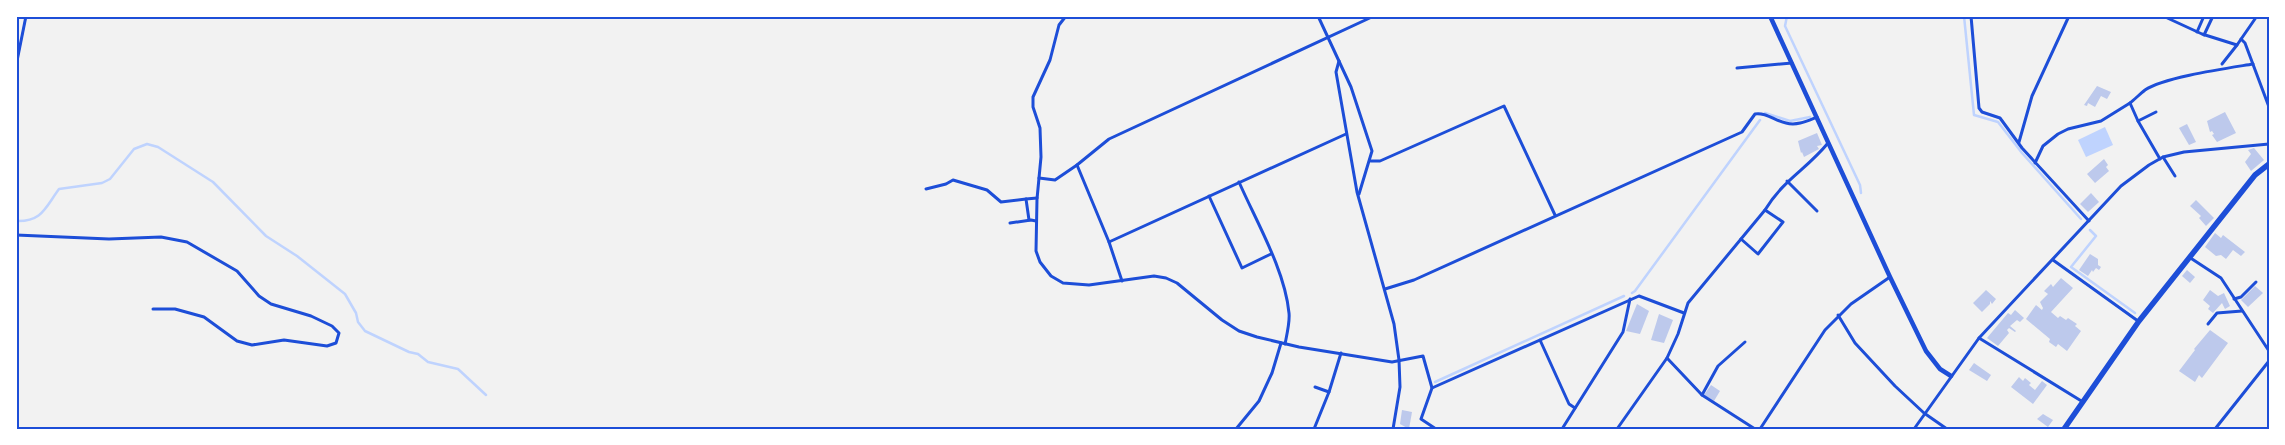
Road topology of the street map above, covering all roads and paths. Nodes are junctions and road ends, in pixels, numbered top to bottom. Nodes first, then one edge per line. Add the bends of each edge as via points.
1 (26, 16) edge
2 (1066, 16) edge
3 (1318, 16) edge
4 (1374, 16) edge
5 (1770, 16) edge
6 (1970, 16) edge
7 (2068, 16) edge
8 (2163, 16) edge
9 (2204, 16) edge
10 (2213, 16) edge
11 (2257, 16) edge
12 (2197, 32) junction
13 (2204, 35) junction
14 (1327, 38) junction
15 (2242, 39) junction
16 (2237, 45) junction
17 (1339, 61) junction
18 (1792, 63) junction
19 (2222, 64) dead end
20 (2253, 64) junction
21 (16, 66) edge
22 (1737, 68) dead end
23 (2130, 103) junction
24 (2269, 107) edge
25 (2156, 112) dead end
26 (1818, 117) junction
27 (2138, 121) junction
28 (1346, 134) junction
29 (2018, 142) junction
30 (1829, 143) junction
31 (2269, 144) edge
32 (2162, 158) junction
33 (1371, 161) dead end
34 (2035, 162) junction
35 (2269, 164) edge
36 (1077, 165) junction
37 (2175, 176) dead end
38 (1039, 178) junction
39 (1787, 181) junction
40 (1239, 182) junction
41 (926, 189) dead end
42 (1359, 194) junction
43 (1209, 196) junction
44 (1037, 198) junction
45 (1026, 199) junction
46 (1765, 210) junction
47 (1817, 211) dead end
48 (1555, 215) junction
49 (1029, 220) junction
50 (2089, 221) junction
51 (1037, 222) junction
52 (1010, 223) dead end
53 (16, 234) edge
54 (1741, 239) junction
55 (1109, 242) junction
56 (1271, 254) junction
57 (2189, 257) junction
58 (2054, 260) junction
59 (1890, 277) junction
60 (1122, 281) junction
61 (2256, 282) dead end
62 (1385, 289) junction
63 (1630, 299) junction
64 (2234, 299) junction
65 (153, 309) dead end
66 (2242, 311) junction
67 (1684, 313) junction
68 (1838, 315) junction
69 (2139, 321) junction
70 (2208, 324) dead end
71 (1979, 338) junction
72 (1540, 340) junction
73 (1745, 342) dead end
74 (1283, 343) junction
75 (2269, 351) edge
76 (1341, 353) junction
77 (1667, 358) junction
78 (1399, 360) junction
79 (2269, 361) edge
80 (1951, 376) junction
81 (1315, 387) dead end
82 (1432, 388) junction
83 (1329, 392) junction
84 (1702, 395) junction
85 (2083, 402) junction
86 (1575, 408) junction
87 (1924, 413) junction
88 (1236, 429) edge
89 (1314, 429) edge
90 (1393, 429) edge
91 (1436, 429) edge
92 (1562, 429) edge
93 (1617, 429) edge
94 (1755, 429) edge
95 (1760, 429) edge
96 (1914, 429) edge
97 (1947, 429) edge
98 (2064, 429) edge
99 (2215, 429) edge

1 - 21 street
2 - 38 street via 1059,25 1050,60 1033,97 1040,128
3 - 14 street
4 - 14 street
5 - 18 street
6 - 29 street via 1979,108 2000,118
7 - 29 street via 2032,96
8 - 12 street
9 - 12 street
10 - 13 street
11 - 15 street
12 - 13 street
13 - 16 street
14 - 17 street
14 - 36 street via 1109,139
15 - 16 street
15 - 20 street
16 - 19 street
17 - 28 street via 1336,72
17 - 42 street via 1372,151
18 - 22 street
18 - 26 street
20 - 23 street via 2162,83 2147,89
20 - 24 street
23 - 27 street
23 - 34 street via 2101,121 2068,128 2058,134 2043,146
25 - 27 street
26 - 30 street
26 - 48 street via 1800,124 1755,114 1742,132
27 - 32 street
28 - 40 street
28 - 42 street
29 - 34 street
30 - 39 street
30 - 59 street
31 - 32 street via 2184,152
32 - 37 street
32 - 50 street via 2121,186
33 - 48 street via 1380,161 1504,106
34 - 50 street
35 - 57 highway via 2255,175
36 - 38 street via 1055,180
36 - 55 street
38 - 44 street
39 - 46 street
39 - 47 street
40 - 43 street
40 - 56 street
41 - 45 street via 953,180 987,190 1001,202
42 - 62 street
43 - 55 street
43 - 56 street via 1242,268
44 - 45 street
44 - 51 street
45 - 49 street
46 - 54 street
46 - 54 street via 1783,222 1758,254
48 - 62 street via 1414,280
49 - 51 street
49 - 52 street
50 - 58 street
51 - 60 street via 1036,251 1051,276 1063,283 1089,285
53 - 65 street via 109,239 161,237 187,242 237,271 259,296 271,304 311,316 339,333 336,342 327,346 292,340 252,344 237,341 204,317 175,309
54 - 67 street via 1688,303
55 - 60 street
56 - 74 street via 1289,313
57 - 64 street via 2221,278
57 - 69 highway
58 - 69 street
58 - 71 street
59 - 68 street
59 - 80 street via 1926,351
60 - 74 street via 1154,276 1166,278 1239,331
61 - 64 street via 2241,297
62 - 78 street
63 - 67 street via 1647,297
63 - 72 street
63 - 86 street via 1623,332
64 - 66 street
66 - 70 street via 2217,313
66 - 75 street
67 - 77 street
68 - 87 street via 1855,343
68 - 95 street
69 - 85 highway
71 - 80 street
71 - 85 street
72 - 82 street
72 - 86 street via 1569,404
73 - 84 street via 1718,366
74 - 76 street
74 - 88 street via 1259,400
76 - 78 street via 1392,362
76 - 83 street
77 - 84 street
77 - 93 street
78 - 82 street via 1424,356
78 - 90 street via 1400,387
79 - 99 street
80 - 87 street
81 - 83 street
82 - 91 street via 1421,419
83 - 89 street
84 - 94 street
85 - 98 highway
86 - 92 street
87 - 96 street
87 - 97 street

